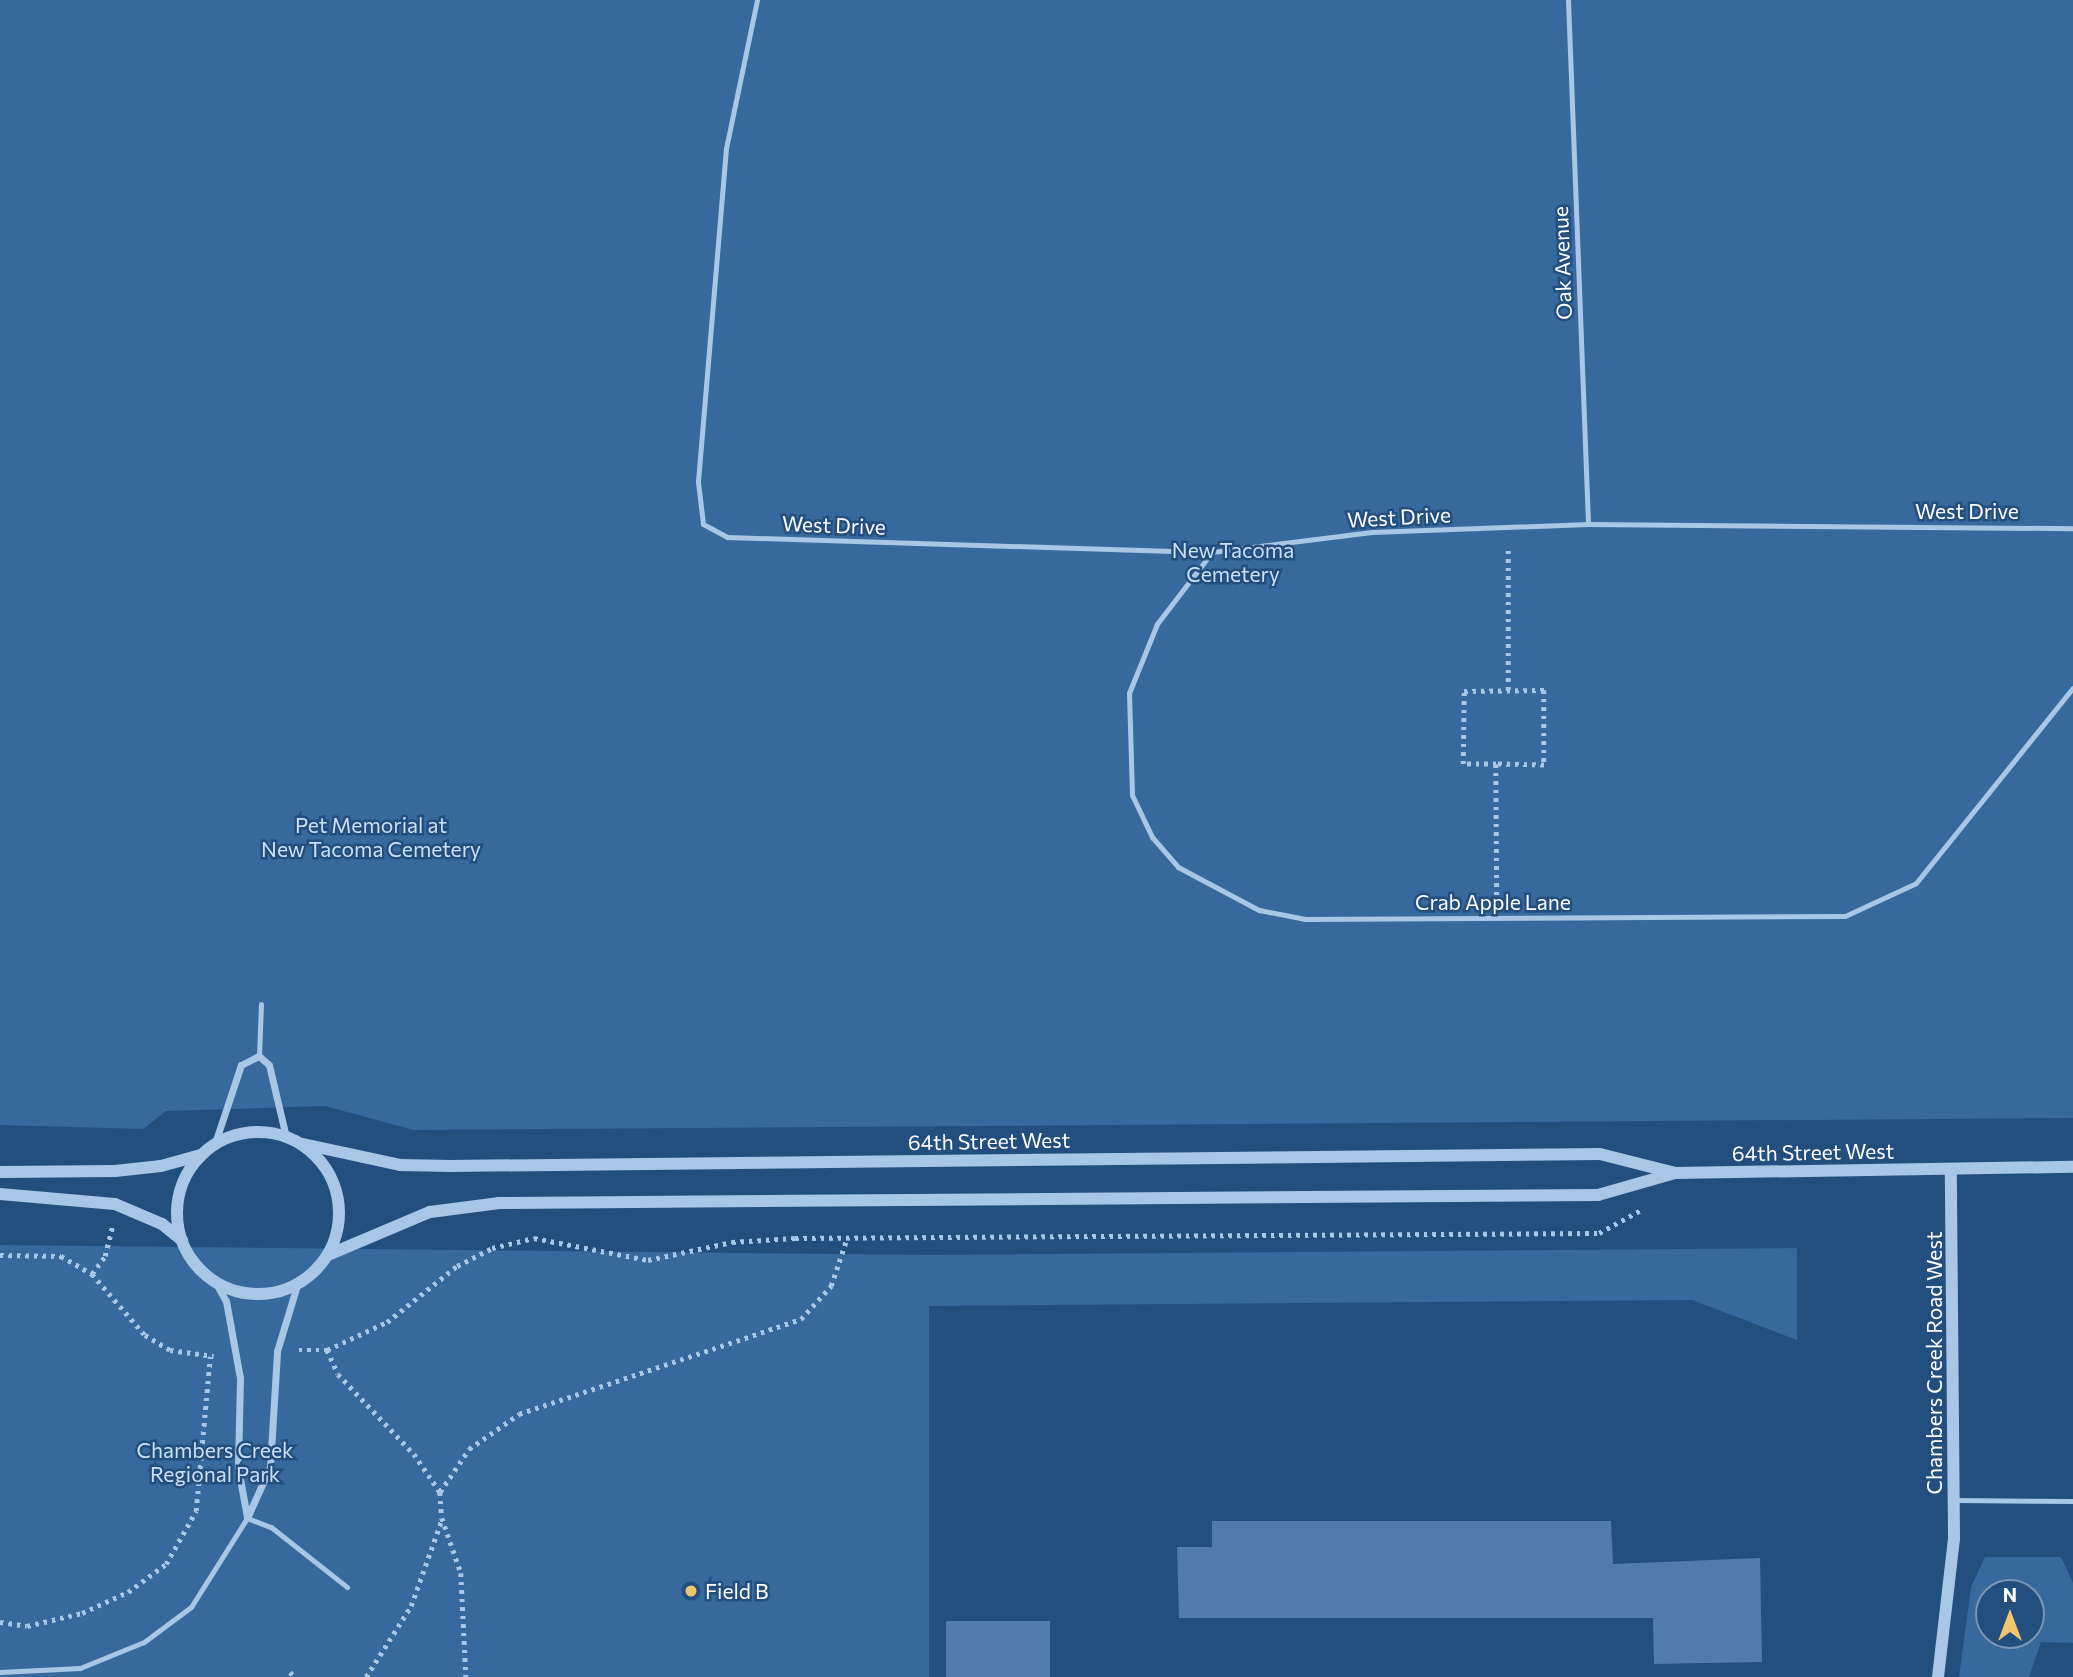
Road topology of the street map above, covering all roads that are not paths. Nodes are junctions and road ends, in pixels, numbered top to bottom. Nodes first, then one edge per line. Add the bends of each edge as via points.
1 (757, 0) edge
2 (1568, 0) edge
3 (1588, 524) junction
4 (2073, 528) edge
5 (1212, 552) junction
6 (2073, 688) edge
7 (261, 1004) dead end
8 (260, 1056) junction
9 (286, 1137) junction
10 (215, 1143) junction
11 (303, 1144) junction
12 (201, 1155) junction
13 (2073, 1167) edge
14 (1951, 1169) junction
15 (0, 1172) edge
16 (1675, 1173) junction
17 (0, 1194) edge
18 (182, 1240) junction
19 (328, 1255) junction
20 (217, 1285) junction
21 (297, 1285) junction
22 (1953, 1500) junction
23 (2073, 1501) edge
24 (247, 1518) junction
25 (347, 1587) dead end
26 (0, 1672) edge
27 (1938, 1677) edge

1 - 5 lane, West Drive via 726,148 698,482 703,524 727,537
2 - 3 lane, Oak Avenue
3 - 4 lane, West Drive
3 - 5 lane, West Drive via 1372,532
5 - 6 lane, Crab Apple Lane via 1157,624 1129,693 1132,796 1152,837 1178,867 1259,911 1305,919 1845,916 1916,883
7 - 8 lane
8 - 9 street via 269,1065
8 - 10 street via 241,1065
9 - 10 street via 243,1133
9 - 11 street
10 - 12 street
11 - 16 street, 64th Street West via 400,1165 1600,1154
11 - 19 street via 329,1174 338,1201 339,1220
12 - 15 street via 115,1171
12 - 18 street via 181,1184 176,1209
13 - 14 street
14 - 16 street, 64th Street West
14 - 22 street, Chambers Creek Road West
16 - 19 street, 64th Street West via 1598,1195 499,1203 430,1212
17 - 18 street via 115,1204 162,1224
18 - 20 street via 203,1275
19 - 21 street
20 - 21 street via 253,1295
20 - 24 street via 226,1301 240,1378 238,1468
21 - 24 street via 277,1351 270,1467
22 - 23 lane
22 - 27 street, Chambers Creek Road West via 1948,1623
24 - 25 lane via 271,1527
24 - 26 lane via 191,1607 144,1642 80,1668

